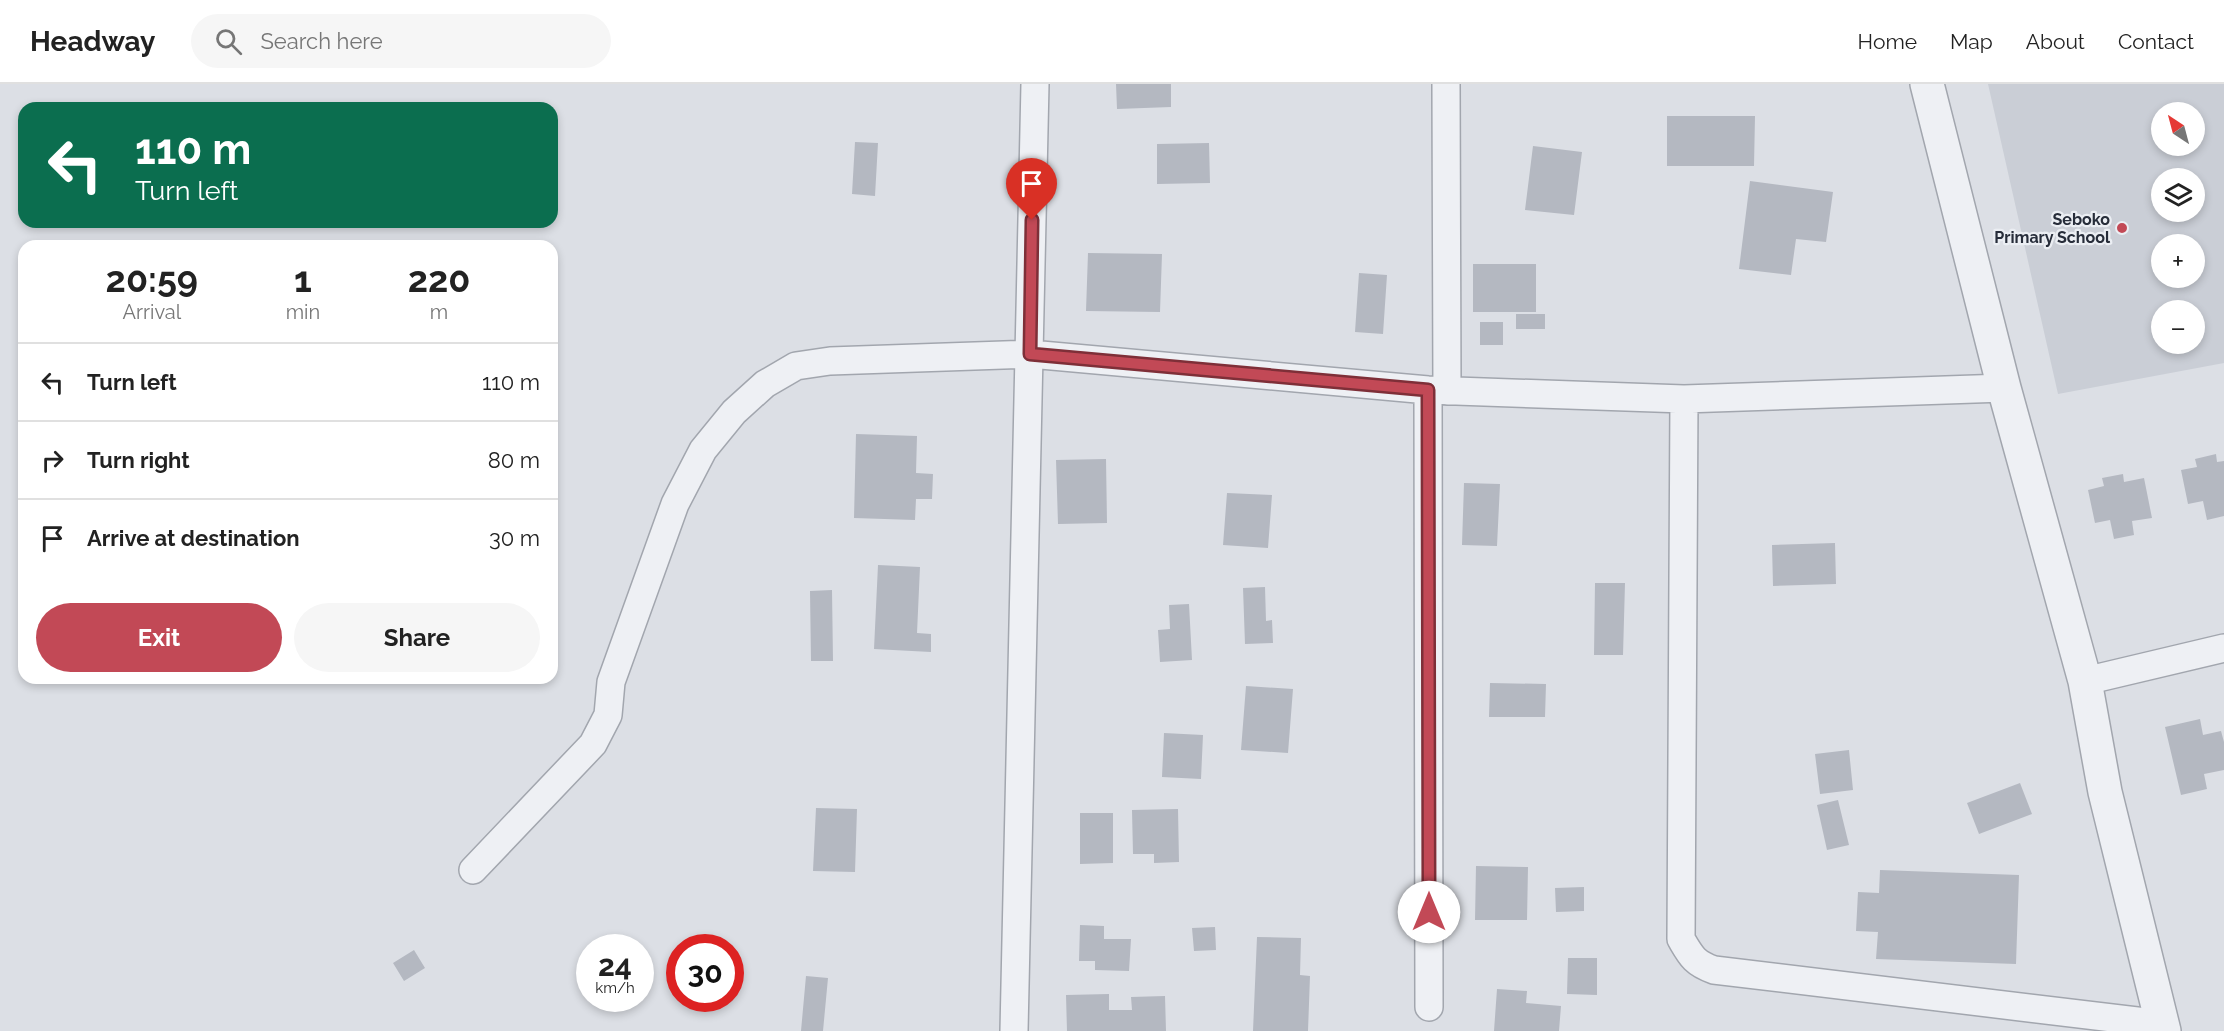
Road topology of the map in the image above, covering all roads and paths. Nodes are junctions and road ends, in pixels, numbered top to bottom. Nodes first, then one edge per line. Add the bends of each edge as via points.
1 (1035, 84) edge
2 (1446, 84) edge
3 (1927, 84) edge
4 (1030, 354) junction
5 (2004, 388) junction
6 (1438, 390) junction
7 (1684, 399) junction
8 (2224, 648) edge
9 (2085, 681) junction
10 (473, 870) dead end
11 (1429, 1007) dead end
12 (2163, 1027) edge
13 (1014, 1031) edge

1 - 4 street
2 - 6 street
3 - 5 street
4 - 6 street
4 - 10 street via 830,361 796,366 765,384 734,412 703,450 675,504 611,682 608,715 593,744
4 - 13 street
5 - 7 street
5 - 9 street
6 - 7 street
6 - 11 street
7 - 12 street via 1681,939 1691,955 1700,965 1714,970
8 - 9 street
9 - 12 street via 2105,792

